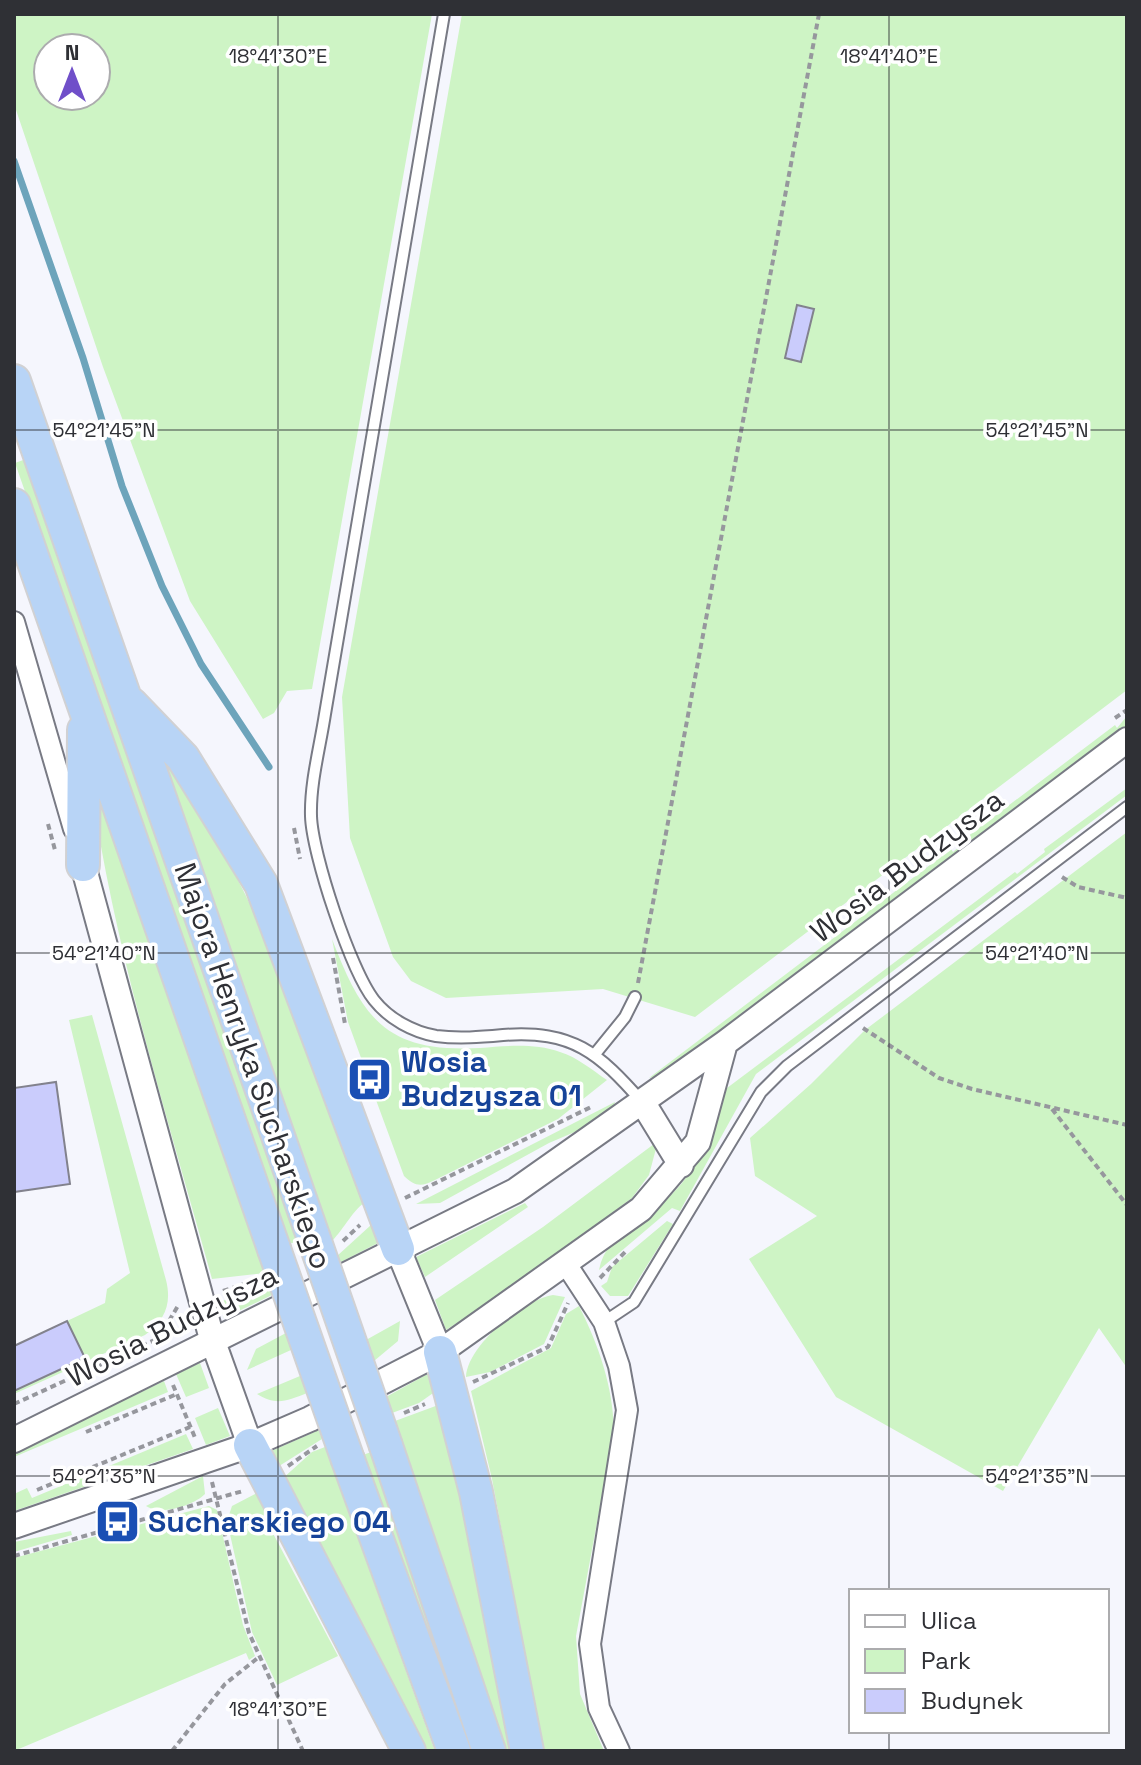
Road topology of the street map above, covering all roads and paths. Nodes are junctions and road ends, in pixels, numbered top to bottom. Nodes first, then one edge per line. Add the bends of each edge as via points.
1 (444, 14) edge
2 (819, 14) edge
3 (14, 381) edge
4 (14, 505) edge
5 (15, 628) edge
6 (124, 696) junction
7 (85, 706) junction
8 (1127, 740) edge
9 (1127, 807) edge
10 (83, 865) junction
11 (1049, 866) junction
12 (1127, 898) edge
13 (635, 997) joint
14 (851, 1019) junction
15 (725, 1043) junction
16 (595, 1054) junction
17 (635, 1094) junction
18 (1050, 1107) junction
19 (1127, 1125) edge
20 (681, 1165) junction
21 (403, 1200) dead end
22 (1127, 1205) edge
23 (398, 1249) junction
24 (566, 1264) junction
25 (189, 1301) dead end
26 (604, 1322) junction
27 (159, 1338) junction
28 (212, 1339) junction
29 (440, 1352) junction
30 (163, 1359) junction
31 (177, 1394) junction
32 (14, 1404) edge
33 (190, 1426) junction
34 (83, 1434) dead end
35 (14, 1440) edge
36 (250, 1445) junction
37 (204, 1461) junction
38 (37, 1490) dead end
39 (14, 1526) edge
40 (259, 1657) junction
41 (172, 1751) edge
42 (303, 1751) edge
43 (409, 1751) edge
44 (454, 1751) edge
45 (489, 1751) edge
46 (527, 1751) edge
47 (619, 1751) edge

1 - 16 lane via 325,714 311,804 314,844 359,973 392,1017 435,1035 550,1035
2 - 13 path
3 - 6 highway, Majora Henryka Sucharskiego
4 - 7 highway, Majora Henryka Sucharskiego
5 - 10 street
6 - 23 highway via 183,758 261,884
6 - 45 highway, Majora Henryka Sucharskiego, bridge
7 - 10 highway
7 - 44 highway, Majora Henryka Sucharskiego, bridge
8 - 15 street, Wosia Budzysza
9 - 11 lane
10 - 28 street
11 - 12 path via 1078,887
11 - 14 lane
13 - 16 lane
14 - 18 path via 939,1078
14 - 26 lane via 761,1092 634,1302
15 - 17 street, Wosia Budzysza
15 - 20 street via 698,1142
16 - 17 lane
17 - 20 street
17 - 21 path
17 - 23 street, Wosia Budzysza via 515,1191
18 - 19 path
18 - 22 path
20 - 24 street via 641,1209
23 - 28 street, Wosia Budzysza
23 - 29 street
24 - 26 street
24 - 29 street
25 - 27 path via 179,1304
26 - 47 street via 627,1410 590,1644 599,1708
27 - 30 path
27 - 32 path
28 - 30 street, Wosia Budzysza
28 - 36 street
29 - 36 street
29 - 46 highway via 476,1492
30 - 31 path
30 - 35 street, Wosia Budzysza
31 - 33 path
31 - 34 path
33 - 37 path
33 - 38 path
36 - 37 street
36 - 43 highway
37 - 39 street
37 - 40 path
40 - 41 path via 225,1684
40 - 42 path

